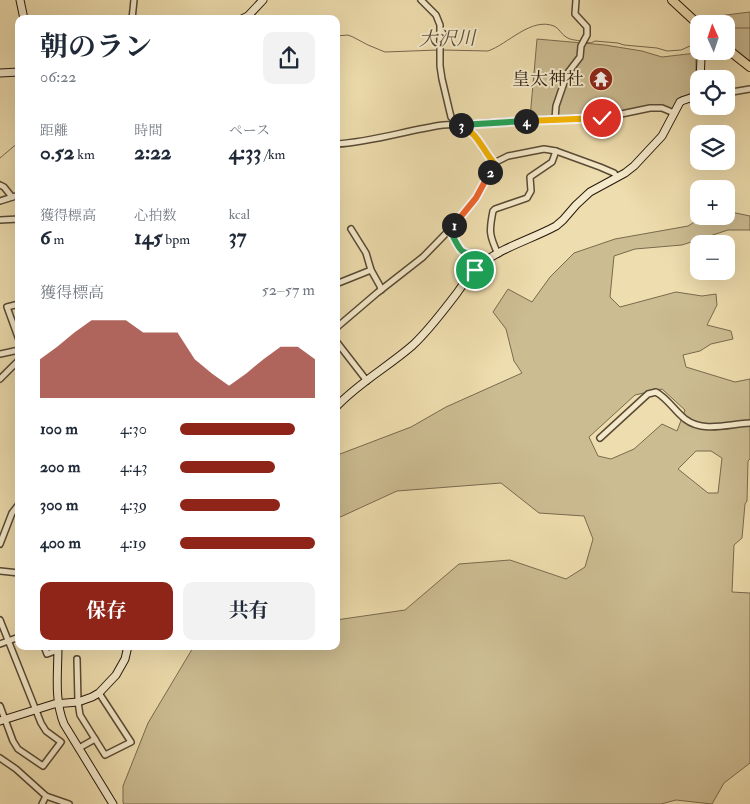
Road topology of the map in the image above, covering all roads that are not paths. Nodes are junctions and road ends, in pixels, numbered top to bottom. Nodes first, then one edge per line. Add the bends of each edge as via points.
1 (20, 0) edge
2 (134, 0) edge
3 (263, 0) edge
4 (421, 0) edge
5 (576, 0) edge
6 (672, 0) edge
7 (23, 15) edge
8 (132, 15) edge
9 (249, 15) edge
10 (690, 16) edge
11 (735, 55) edge
12 (750, 67) edge
13 (15, 72) edge
14 (0, 73) edge
15 (750, 89) edge
16 (735, 92) edge
17 (690, 98) edge
18 (674, 112) junction
19 (555, 119) junction
20 (460, 125) junction
21 (340, 144) edge
22 (556, 151) junction
23 (494, 163) junction
24 (617, 177) junction
25 (0, 185) edge
26 (15, 196) edge
27 (12, 197) junction
28 (0, 201) edge
29 (15, 219) edge
30 (0, 220) edge
31 (351, 229) dead end
32 (450, 230) junction
33 (498, 254) junction
34 (482, 264) junction
35 (371, 270) junction
36 (340, 282) edge
37 (380, 290) junction
38 (15, 305) edge
39 (340, 325) edge
40 (15, 328) edge
41 (340, 346) edge
42 (15, 351) edge
43 (0, 354) edge
44 (15, 364) edge
45 (0, 379) edge
46 (367, 381) junction
47 (340, 404) edge
48 (750, 423) edge
49 (600, 438) dead end
50 (15, 509) edge
51 (0, 544) edge
52 (0, 571) edge
53 (15, 574) edge
54 (0, 620) edge
55 (15, 638) edge
56 (8, 641) junction
57 (0, 644) edge
58 (46, 650) edge
59 (54, 650) edge
60 (58, 650) edge
61 (127, 650) edge
62 (77, 659) dead end
63 (99, 693) junction
64 (59, 702) junction
65 (78, 702) junction
66 (0, 706) edge
67 (36, 710) junction
68 (3, 720) edge
69 (95, 739) junction
70 (78, 748) junction
71 (0, 758) edge
72 (46, 796) junction
73 (42, 804) edge
74 (70, 804) edge
75 (113, 804) edge

1 - 7 street
2 - 8 street
3 - 9 street
4 - 20 street via 439,20 442,79 451,117
5 - 19 street via 575,14 587,27 587,35 579,59 566,78
6 - 10 main road
11 - 12 main road
13 - 14 street
15 - 16 street
17 - 18 street via 680,102
18 - 19 street via 650,108 602,118
18 - 24 street via 662,136 634,166
19 - 20 street
20 - 21 street via 428,127
20 - 23 street via 476,136
22 - 23 street via 525,152
22 - 24 street
22 - 33 street via 552,162 530,177 531,191 527,198 493,211 490,231
23 - 32 street via 476,198
24 - 33 street via 590,192 556,226
25 - 27 street
26 - 27 street
27 - 28 street
29 - 30 street
31 - 35 street via 366,254
32 - 34 street via 460,249 478,257
32 - 37 street via 423,257
33 - 34 street
34 - 46 street via 426,332
35 - 36 street
35 - 37 street
37 - 39 street
38 - 40 street via 8,306
41 - 46 street
42 - 43 street
44 - 45 street
46 - 47 street
48 - 49 street via 701,427 685,419 656,392 648,394
50 - 51 street
52 - 53 street
54 - 56 street
55 - 56 street
56 - 57 street
56 - 67 street
58 - 59 street via 47,654
60 - 64 street
61 - 63 street via 116,675
62 - 65 street
63 - 65 street
63 - 69 street via 130,742 105,755
64 - 65 street
64 - 67 street
64 - 70 street via 64,724
65 - 69 street via 80,715
66 - 68 street
67 - 68 street
67 - 68 street via 46,731 61,742 43,766 18,749
69 - 70 street
70 - 75 street
71 - 72 street
72 - 73 street
72 - 74 street

